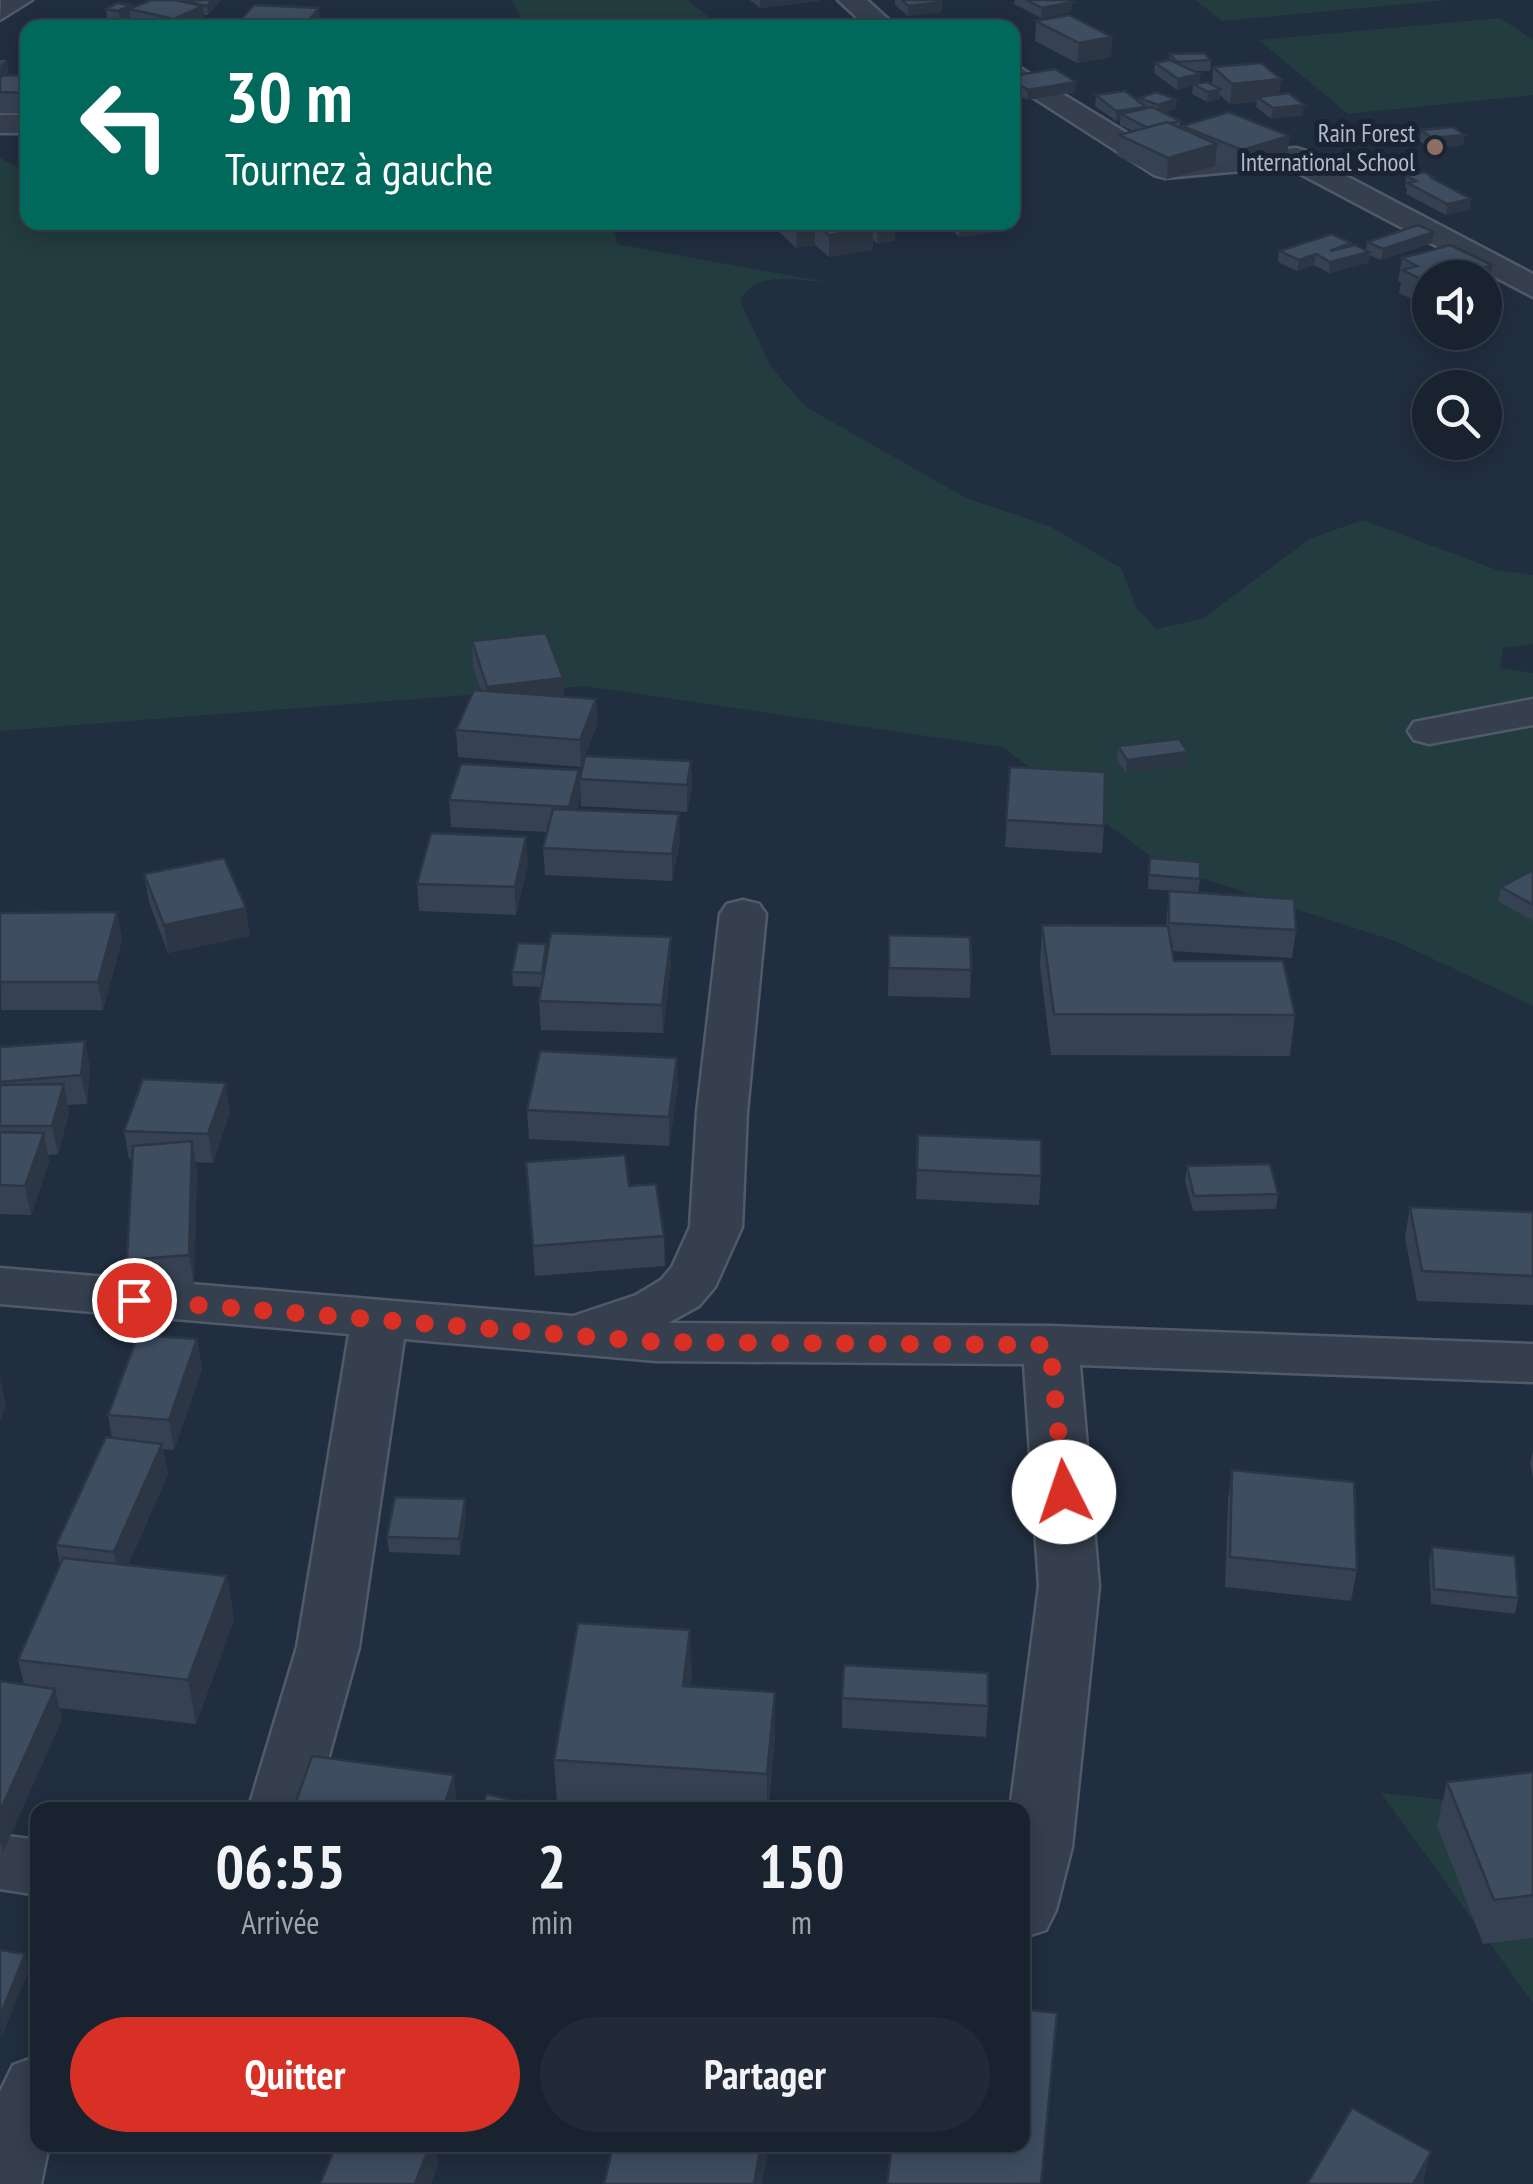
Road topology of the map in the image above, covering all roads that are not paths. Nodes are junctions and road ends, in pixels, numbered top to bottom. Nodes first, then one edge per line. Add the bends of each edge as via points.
1 (18, 0) edge
2 (851, 0) edge
3 (0, 12) edge
4 (875, 20) edge
5 (1020, 77) edge
6 (1533, 287) edge
7 (1533, 712) edge
8 (1429, 731) dead end
9 (743, 914) dead end
10 (0, 1286) edge
11 (379, 1321) junction
12 (576, 1334) junction
13 (1050, 1345) junction
14 (1533, 1364) edge
15 (284, 1802) edge
16 (0, 1862) edge
17 (30, 1867) edge
18 (1030, 1882) edge
19 (30, 2106) edge
20 (4, 2184) edge

1 - 3 street
2 - 4 street
5 - 6 street via 1165,169 1296,157
7 - 8 street
9 - 12 street via 716,1227 680,1293
10 - 11 street
11 - 12 street
11 - 15 street via 328,1648
12 - 13 street via 656,1342
13 - 14 street
13 - 18 street via 1069,1586 1040,1847
16 - 17 street
19 - 20 street

